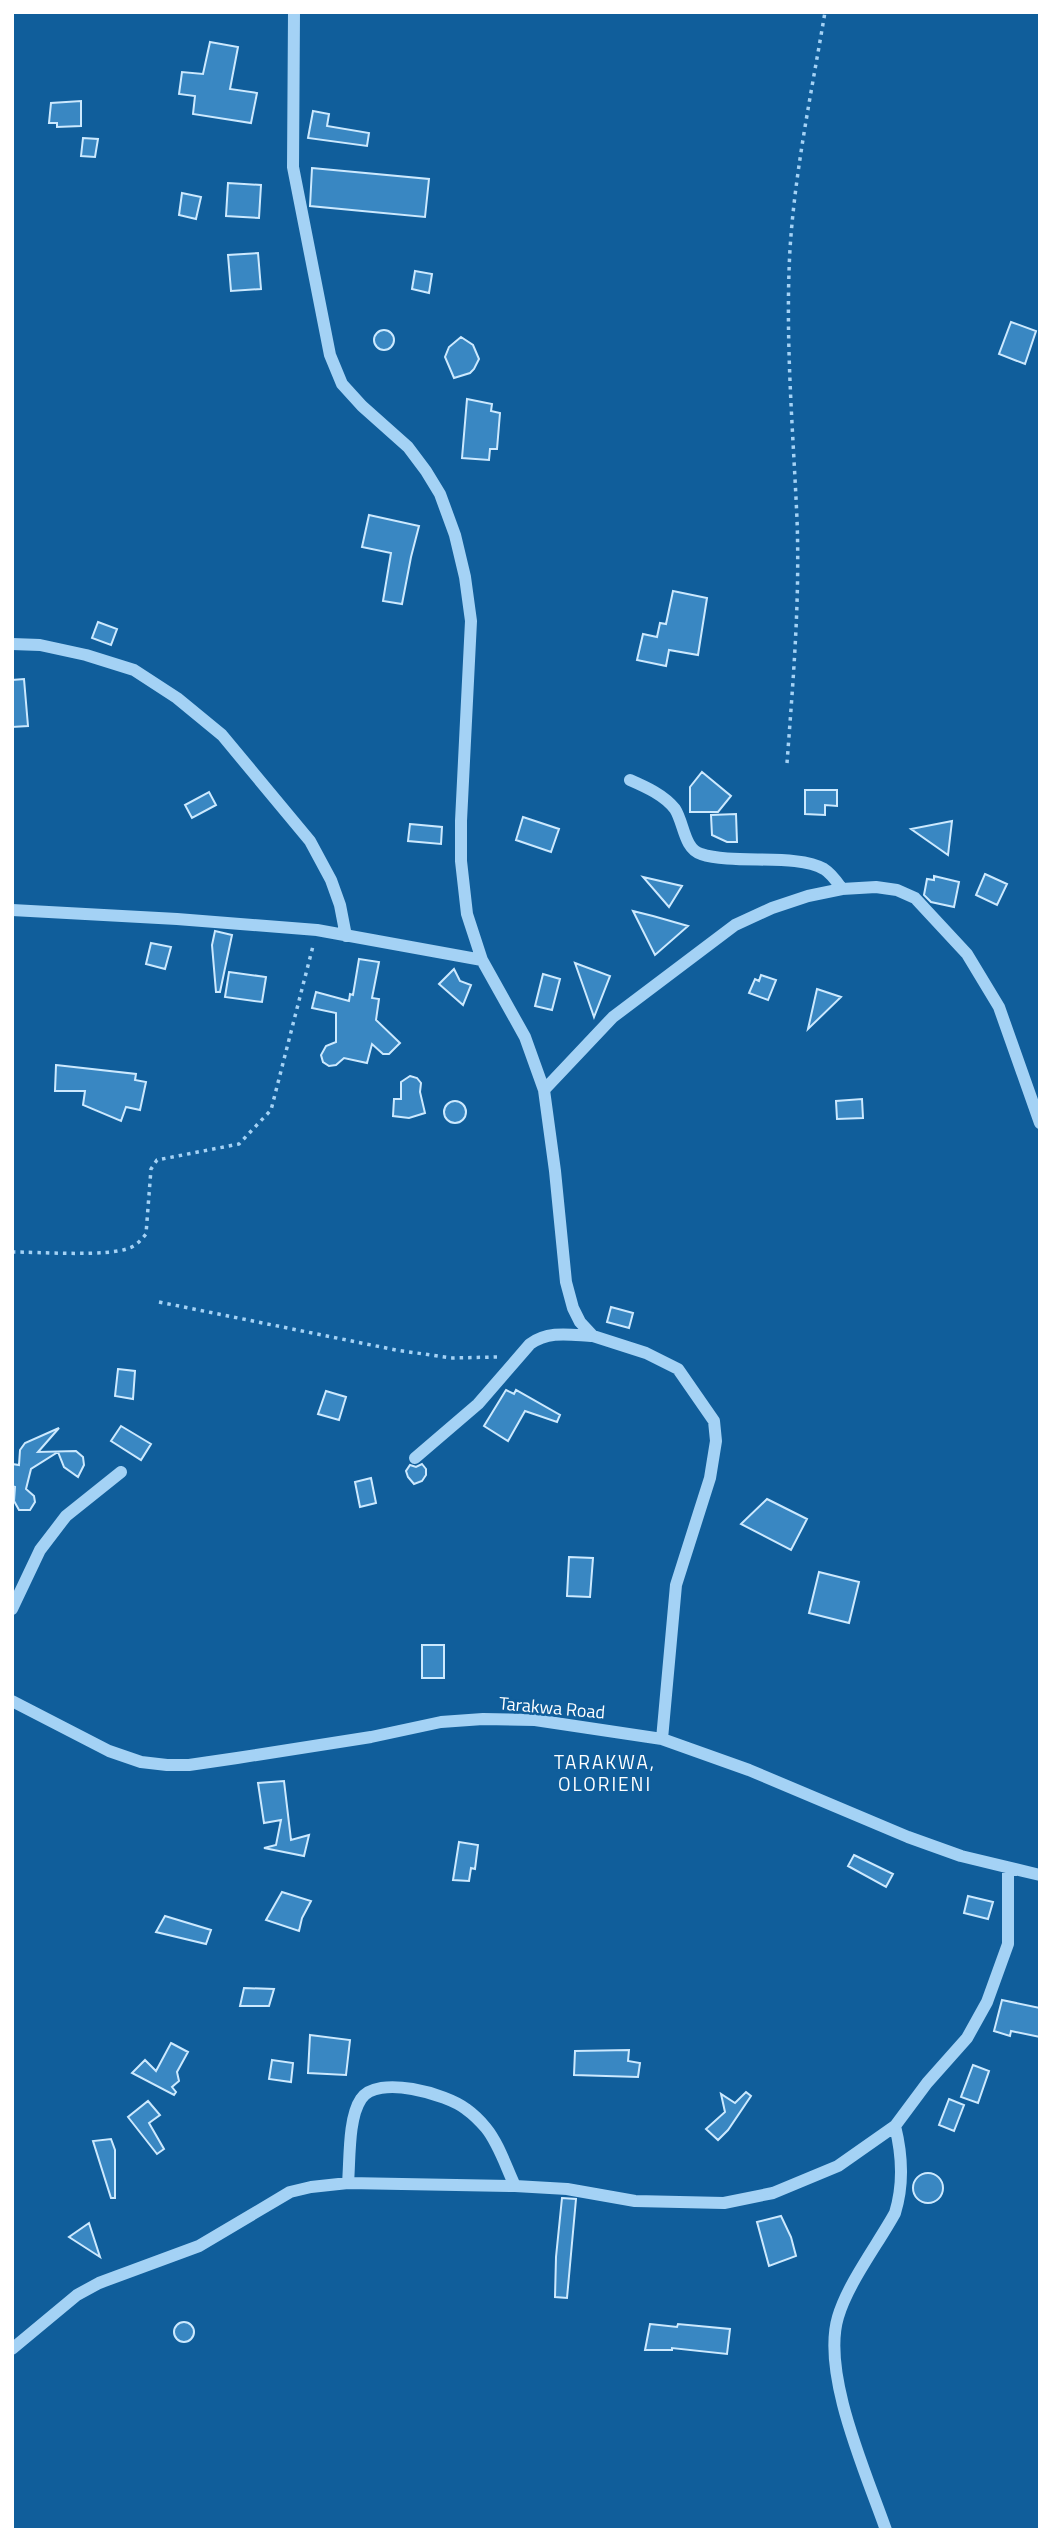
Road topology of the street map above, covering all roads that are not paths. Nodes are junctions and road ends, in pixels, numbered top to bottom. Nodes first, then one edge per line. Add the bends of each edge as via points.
1 (294, 12) edge
2 (12, 644) edge
3 (630, 780) dead end
4 (842, 889) junction
5 (12, 910) edge
6 (346, 936) junction
7 (482, 960) junction
8 (544, 1090) junction
9 (1040, 1123) edge
10 (593, 1336) junction
11 (415, 1458) dead end
12 (121, 1472) dead end
13 (12, 1609) edge
14 (12, 1701) edge
15 (662, 1739) junction
16 (1008, 1869) junction
17 (1040, 1875) edge
18 (895, 2126) junction
19 (348, 2183) junction
20 (515, 2186) junction
21 (12, 2349) edge
22 (887, 2530) edge

1 - 7 street via 293,167 330,355 342,384 408,447 440,494 465,577 471,621 461,861 467,914
2 - 6 street via 40,645 134,670 222,735 310,841 331,880
3 - 4 street via 667,801 697,853 810,864 831,874
4 - 8 street via 772,908 735,925 613,1017
4 - 9 street via 876,887 915,898 967,954 999,1007
5 - 6 street via 177,919
6 - 7 street
7 - 8 street via 525,1037
8 - 10 street via 566,1282 573,1308
10 - 11 street via 541,1336 478,1404
10 - 15 street via 678,1369 714,1421 710,1478 676,1585
12 - 13 street via 66,1516 40,1550
14 - 15 street, Tarakwa Road via 109,1751 167,1765 483,1719 535,1720
15 - 16 street, Tarakwa Road via 908,1837
16 - 17 street, Tarakwa Road
16 - 18 street via 1007,1944 987,2002 967,2038
18 - 20 street via 838,2166 802,2183 724,2203 635,2201
18 - 22 street via 902,2153 898,2202 838,2317 834,2352 855,2444
19 - 20 street
19 - 20 street via 355,2110 363,2095 391,2086 439,2096 465,2108 486,2129
19 - 21 street via 290,2192 199,2246 99,2283 77,2295

